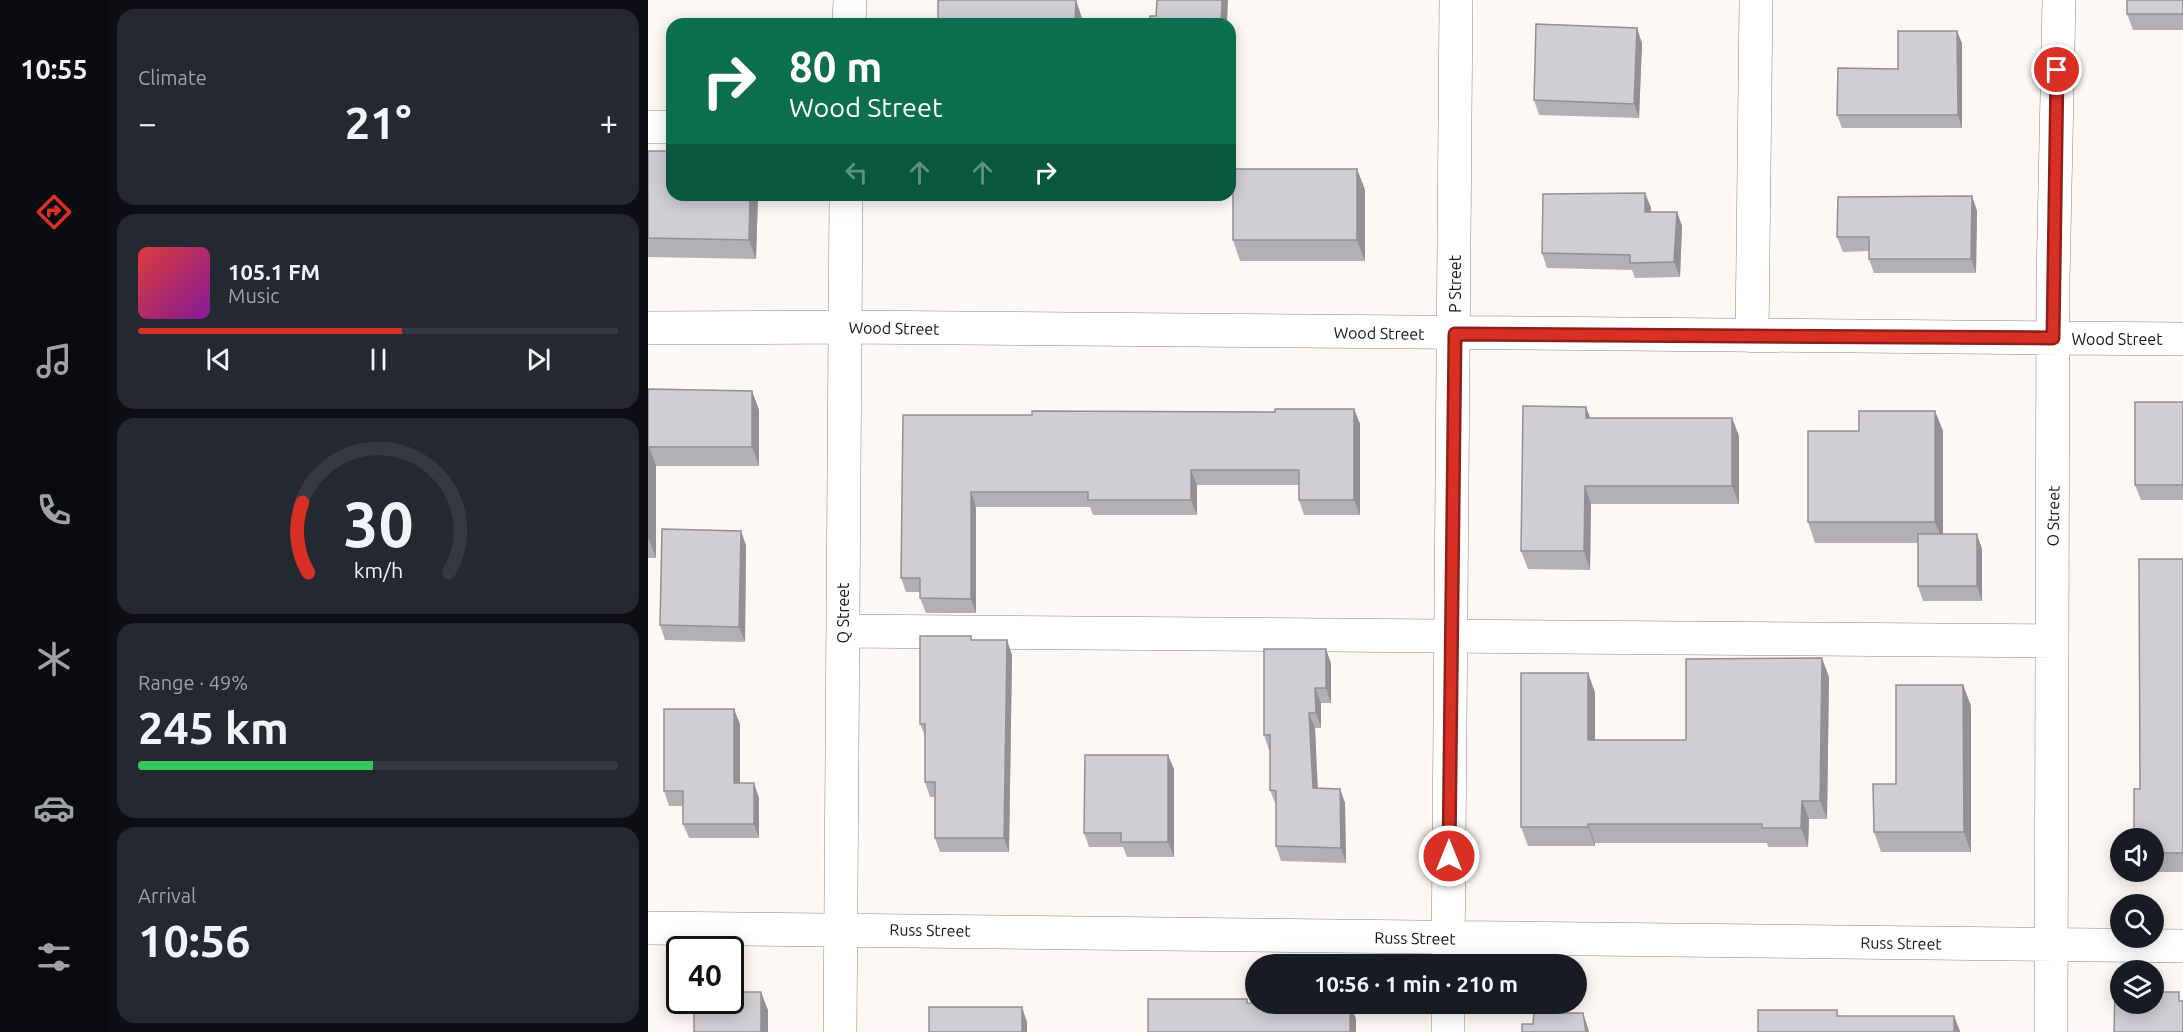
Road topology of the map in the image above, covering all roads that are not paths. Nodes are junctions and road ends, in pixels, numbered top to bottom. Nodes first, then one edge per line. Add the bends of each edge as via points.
1 (850, 0) edge
2 (1456, 0) edge
3 (1756, 0) edge
4 (2059, 0) edge
5 (849, 18) edge
6 (648, 127) edge
7 (666, 127) edge
8 (846, 201) edge
9 (846, 327) junction
10 (648, 328) edge
11 (1455, 334) junction
12 (1752, 336) junction
13 (2053, 338) junction
14 (2183, 339) edge
15 (843, 631) junction
16 (1451, 635) junction
17 (2052, 641) junction
18 (648, 928) edge
19 (841, 930) junction
20 (2052, 945) junction
21 (2183, 946) edge
22 (1448, 951) edge
23 (1448, 1014) edge
24 (840, 1032) edge
25 (1448, 1032) edge
26 (2051, 1032) edge

1 - 5 street
2 - 11 street, P Street
3 - 12 street
4 - 13 street, O Street
6 - 7 street
8 - 9 street, Q Street
9 - 10 street, Wood Street
9 - 11 street, Wood Street
9 - 15 street, Q Street
11 - 12 street, Wood Street
11 - 16 street, P Street
12 - 13 street, Wood Street
13 - 14 street, Wood Street
13 - 17 street, O Street
15 - 16 street
15 - 19 street, Q Street
16 - 17 street
16 - 22 street, P Street
17 - 20 street, O Street
18 - 19 street, Russ Street
19 - 22 street, Russ Street
19 - 24 street, Q Street
20 - 21 street, Russ Street
20 - 22 street, Russ Street
20 - 26 street, O Street
23 - 25 street

